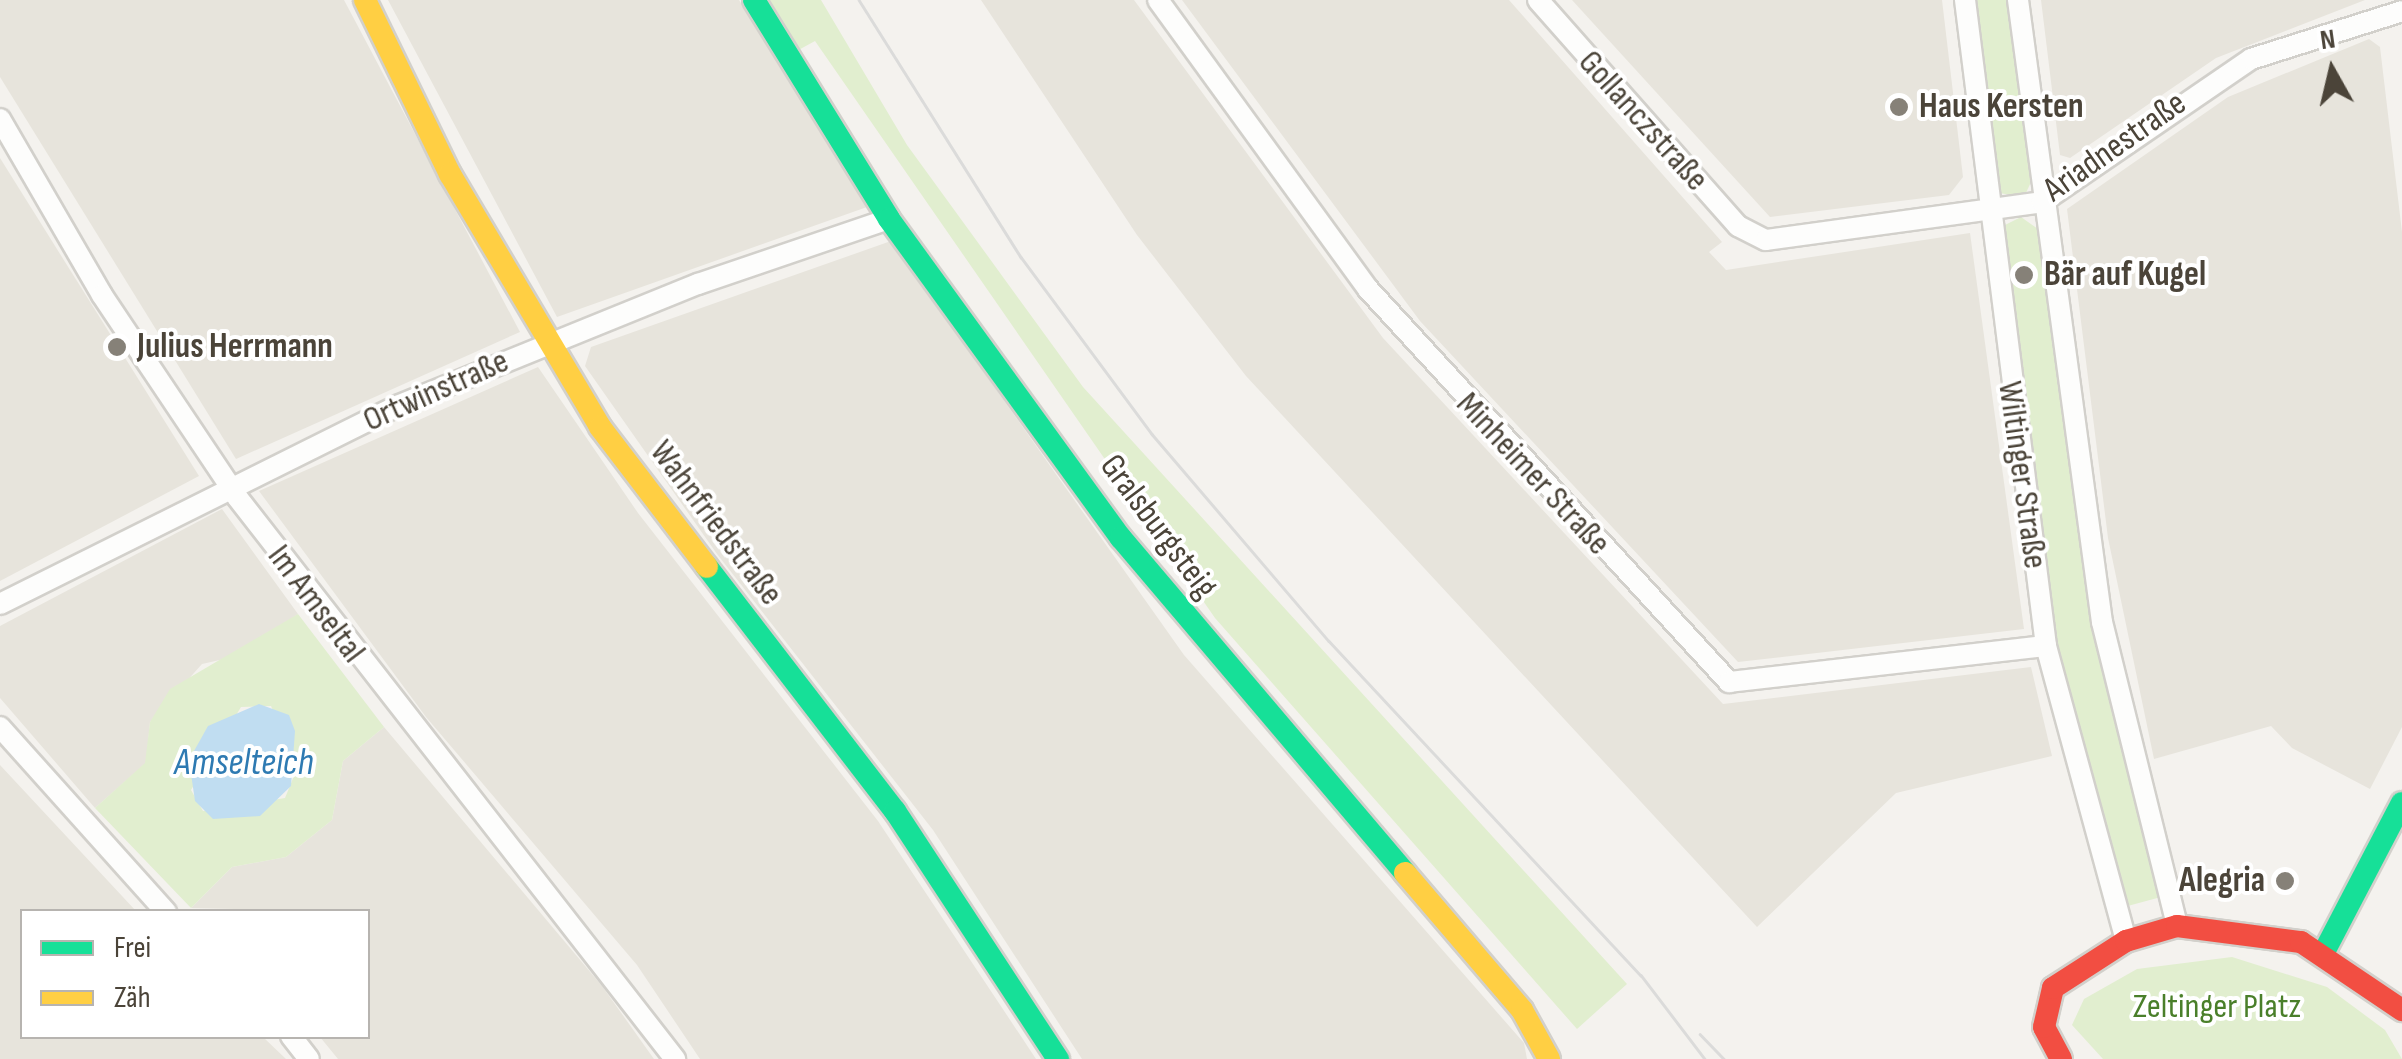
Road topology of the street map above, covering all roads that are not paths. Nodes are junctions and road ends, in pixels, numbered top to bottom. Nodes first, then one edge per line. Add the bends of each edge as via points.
1 (364, 0) edge
2 (754, 0) edge
3 (1158, 0) edge
4 (1538, 0) edge
5 (1964, 0) edge
6 (2018, 0) edge
7 (2400, 0) edge
8 (2401, 11) edge
9 (2402, 24) edge
10 (0, 119) edge
11 (2042, 202) junction
12 (1990, 210) junction
13 (890, 219) junction
14 (1753, 238) joint
15 (548, 343) junction
16 (228, 485) junction
17 (0, 604) edge
18 (2046, 646) junction
19 (0, 727) edge
20 (2402, 803) edge
21 (163, 909) edge
22 (2177, 926) junction
23 (2126, 941) junction
24 (2324, 952) junction
25 (2402, 1010) edge
26 (293, 1039) edge
27 (310, 1059) edge
28 (676, 1059) edge
29 (1058, 1059) edge
30 (1550, 1059) edge
31 (2062, 1059) edge

1 - 15 street, Wahnfriedstraße
2 - 13 street, Gralsburgsteig
3 - 18 street, Minheimer Straße via 1386,310 1729,682
4 - 14 street, Gollanczstraße
5 - 12 street, Wiltinger Straße
6 - 11 street, Wiltinger Straße
7 - 8 street
8 - 9 street
8 - 11 street, Ariadnestraße via 2251,59
10 - 16 street, Im Amseltal
11 - 12 street, Ariadnestraße
11 - 22 street, Wiltinger Straße via 2104,632
12 - 14 street, Ariadnestraße
12 - 18 street, Wiltinger Straße
13 - 15 street, Ortwinstraße
13 - 30 street, Gralsburgsteig via 1171,604 1522,1010
15 - 16 street, Ortwinstraße
15 - 29 street, Wahnfriedstraße via 649,498 914,837
16 - 17 street, Ortwinstraße
16 - 28 street, Im Amseltal
18 - 23 street, Wiltinger Straße
19 - 21 street
20 - 24 street
22 - 23 street
22 - 24 street via 2250,929
23 - 31 street via 2053,988 2044,1027
24 - 25 street
26 - 27 street

